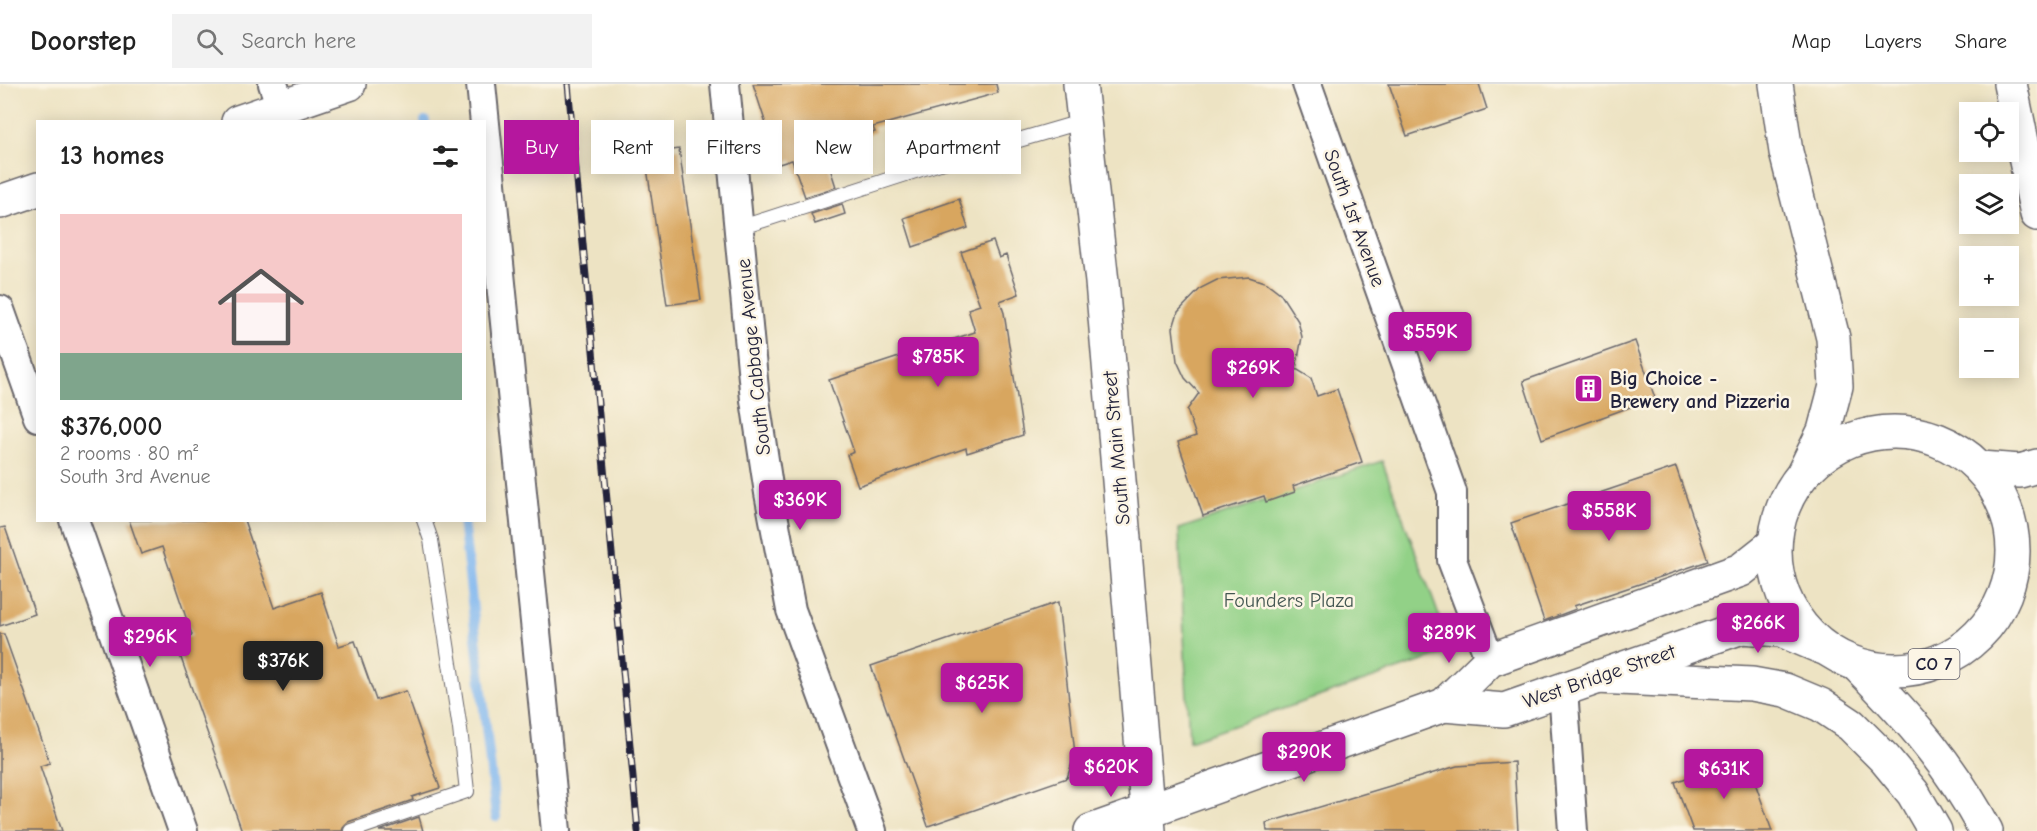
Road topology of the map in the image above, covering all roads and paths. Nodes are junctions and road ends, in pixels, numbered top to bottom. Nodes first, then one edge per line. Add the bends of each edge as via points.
1 (349, 84) edge
2 (481, 84) edge
3 (725, 84) edge
4 (1080, 84) edge
5 (1307, 84) edge
6 (1776, 84) edge
7 (2010, 84) edge
8 (276, 106) edge
9 (243, 120) edge
10 (485, 120) edge
11 (1084, 122) junction
12 (486, 134) edge
13 (36, 190) edge
14 (0, 202) edge
15 (2037, 213) edge
16 (739, 228) junction
17 (0, 310) edge
18 (36, 411) edge
19 (2037, 466) edge
20 (1981, 468) junction
21 (1804, 472) junction
22 (75, 522) edge
23 (425, 522) edge
24 (1774, 544) junction
25 (2037, 555) edge
26 (2011, 579) junction
27 (1821, 647) junction
28 (1490, 660) junction
29 (1857, 665) junction
30 (1596, 677) junction
31 (1563, 689) junction
32 (1444, 705) junction
33 (1148, 822) edge
34 (183, 831) edge
35 (351, 831) edge
36 (556, 831) edge
37 (872, 831) edge
38 (1091, 831) edge
39 (1574, 831) edge
40 (1935, 831) edge
41 (1986, 831) edge

1 - 8 main road
2 - 10 street
3 - 16 street, South Cabbage Avenue
4 - 11 main road, South Main Street
5 - 28 street, South 1st Avenue via 1452,492 1452,560
6 - 21 main road via 1786,152 1833,338 1836,386 1824,431
7 - 15 main road
8 - 9 main road
11 - 16 lane via 940,163
11 - 33 main road, South Main Street via 1102,282
12 - 36 street
13 - 14 main road
16 - 37 street, South Cabbage Avenue via 755,400 791,610
17 - 18 street
19 - 20 main road via 2020,471
20 - 21 main road via 1949,444 1912,432 1872,433 1834,447
20 - 26 main road via 2004,501 2014,540
21 - 24 main road via 1783,506
22 - 34 street
23 - 35 lane via 433,552 467,791
24 - 27 main road via 1778,583 1795,618
24 - 28 main road, West Bridge Street via 1740,570
25 - 26 main road, CO 7
26 - 29 main road, CO 7 via 1996,615 1969,645 1934,664 1896,671
27 - 29 main road, CO 7
27 - 30 main road, West Bridge Street via 1781,630 1742,627
28 - 32 main road, West Bridge Street
29 - 41 main road via 1944,762
30 - 31 main road, West Bridge Street
30 - 40 main road via 1752,684 1785,690 1821,705 1851,726 1885,759 1913,793
31 - 32 main road, West Bridge Street via 1503,710
31 - 39 street
32 - 33 main road, West Bridge Street
33 - 38 main road, West Bridge Street

